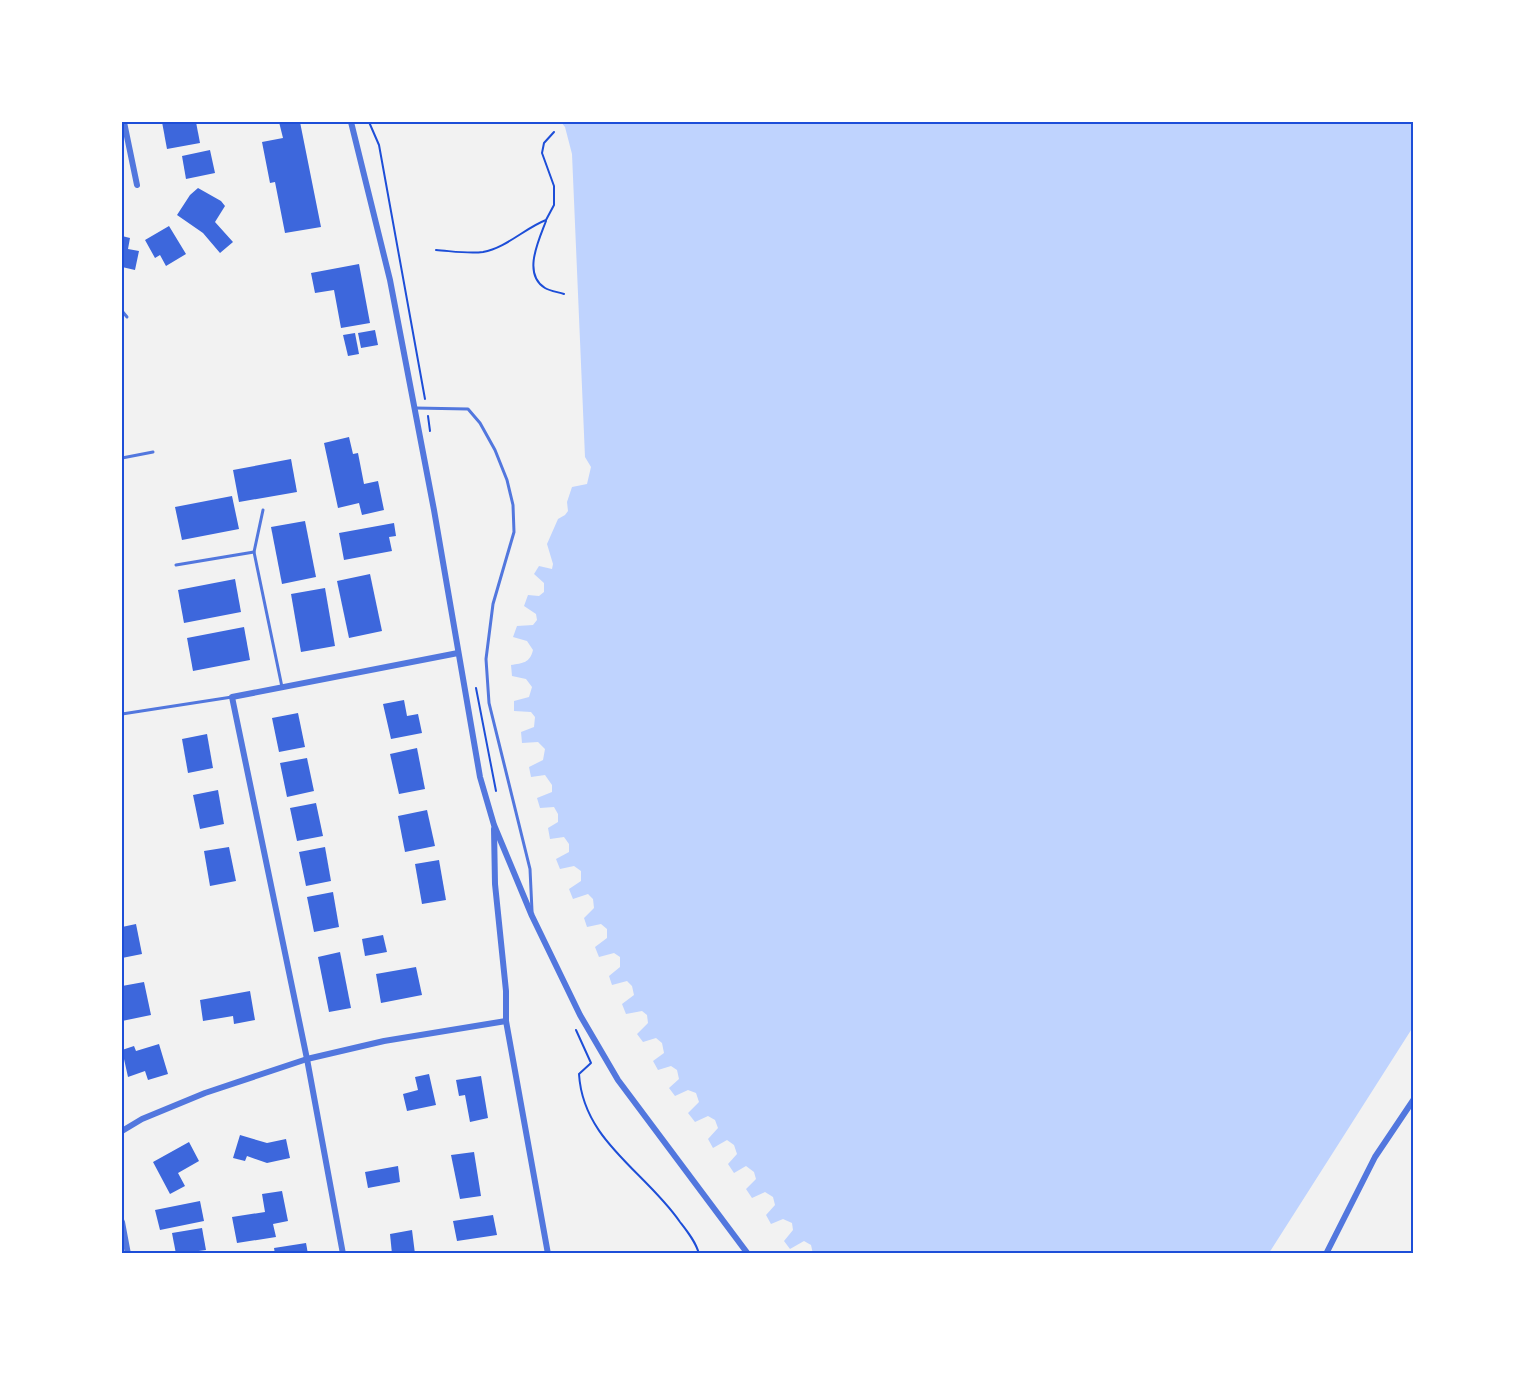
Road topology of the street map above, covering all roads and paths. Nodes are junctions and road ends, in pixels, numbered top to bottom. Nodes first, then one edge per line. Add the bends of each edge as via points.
1 (124, 122) edge
2 (351, 122) edge
3 (369, 122) edge
4 (554, 132) dead end
5 (137, 185) dead end
6 (546, 220) junction
7 (435, 250) dead end
8 (564, 294) dead end
9 (122, 310) edge
10 (127, 317) dead end
11 (415, 408) junction
12 (426, 408) junction
13 (430, 431) dead end
14 (153, 452) dead end
15 (122, 458) edge
16 (263, 510) dead end
17 (254, 552) junction
18 (176, 565) dead end
19 (458, 653) junction
20 (475, 682) dead end
21 (282, 687) junction
22 (232, 697) junction
23 (122, 714) edge
24 (497, 795) dead end
25 (494, 825) junction
26 (532, 916) junction
27 (572, 1021) dead end
28 (506, 1022) junction
29 (306, 1059) junction
30 (1413, 1100) edge
31 (122, 1131) edge
32 (122, 1222) edge
33 (128, 1254) edge
34 (343, 1254) edge
35 (549, 1254) edge
36 (699, 1254) edge
37 (748, 1254) edge
38 (1326, 1254) edge

1 - 5 street
2 - 11 street via 390,280
3 - 12 path via 379,145
4 - 6 path via 544,143 542,153 554,186 554,205
6 - 7 path via 483,252
6 - 8 path via 533,270 546,289
9 - 10 lane
11 - 12 lane
11 - 19 street
12 - 13 path
12 - 26 lane via 468,409 495,450 513,505 514,532 493,604 486,660 489,704 531,869
14 - 15 lane
16 - 17 lane
17 - 18 lane
17 - 21 lane
19 - 21 street
19 - 25 street via 480,777
20 - 24 path
21 - 22 street
22 - 23 lane
22 - 29 street
25 - 26 street
25 - 28 street
26 - 37 street via 580,1015 618,1080
27 - 36 path via 591,1063 579,1074 594,1125 667,1203
28 - 29 street via 384,1041
28 - 35 street
29 - 31 street via 205,1093
29 - 34 street
30 - 38 street via 1375,1157
32 - 33 street

